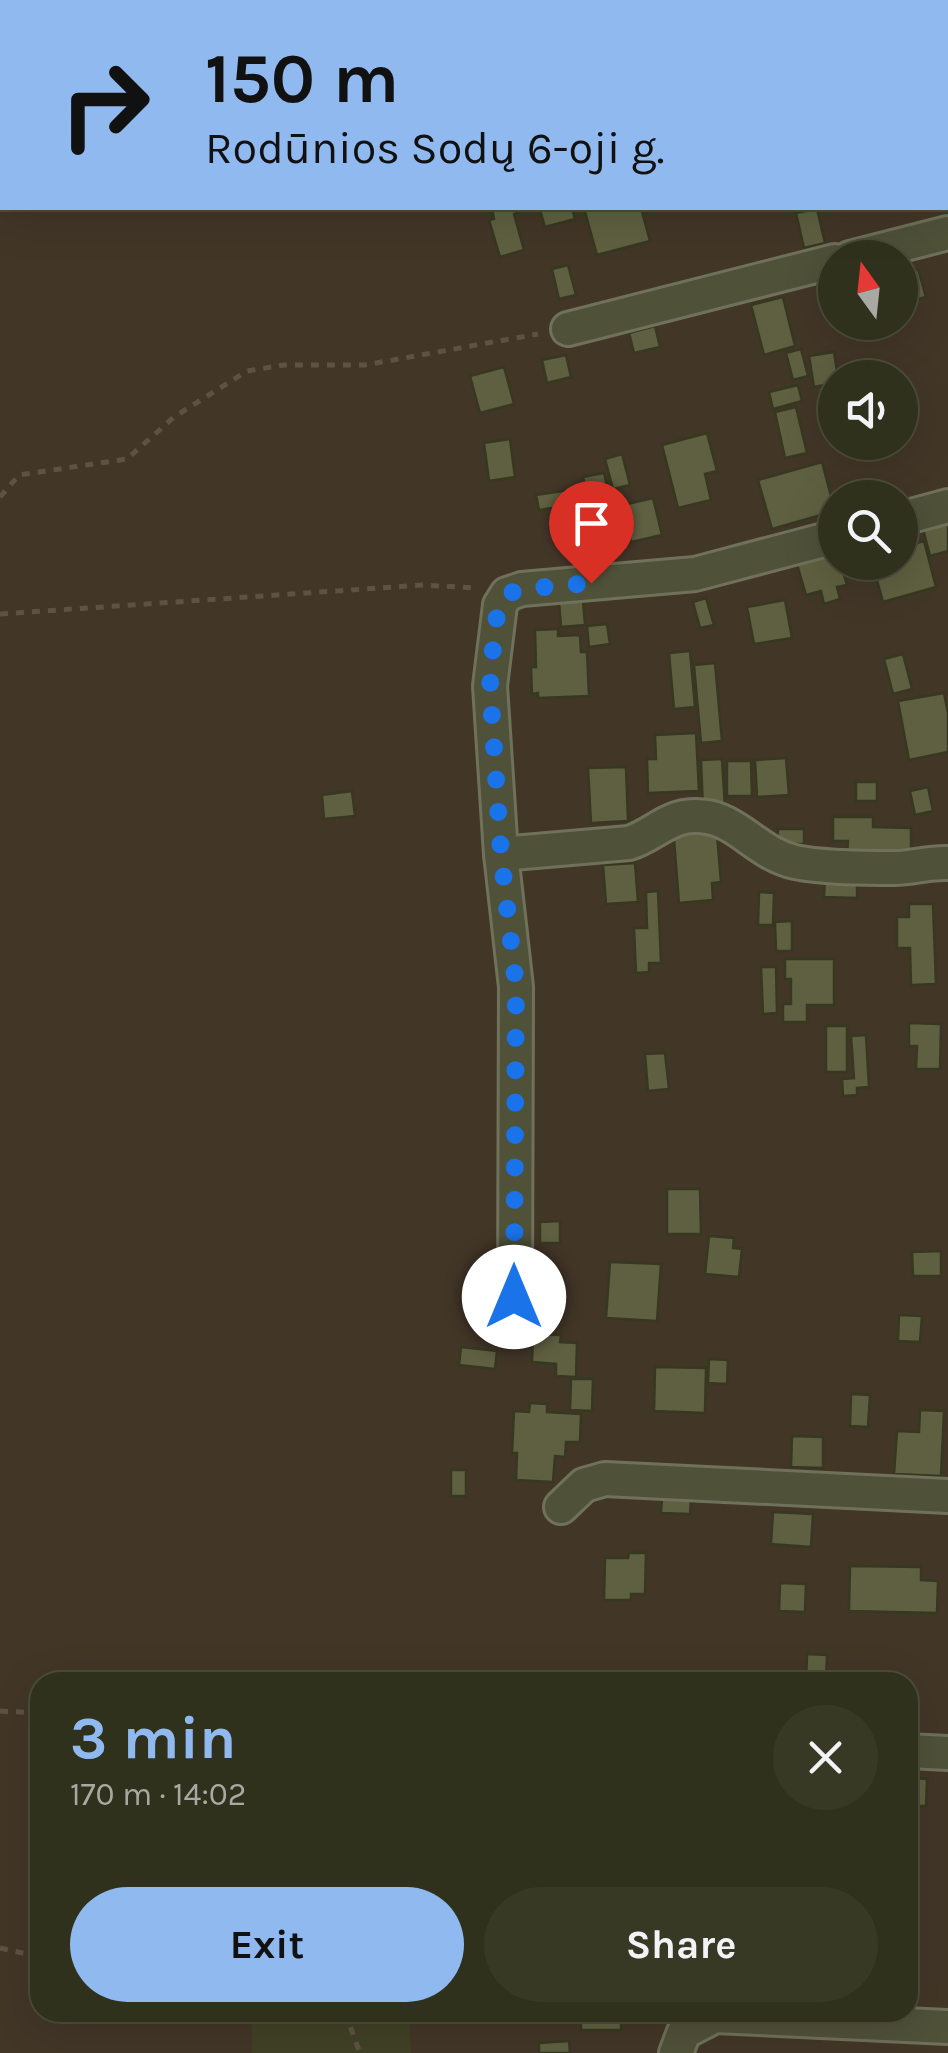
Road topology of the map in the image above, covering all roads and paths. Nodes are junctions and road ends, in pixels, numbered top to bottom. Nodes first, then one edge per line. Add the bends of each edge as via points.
1 (948, 233) edge
2 (918, 241) edge
3 (818, 265) edge
4 (568, 329) joint
5 (0, 497) edge
6 (948, 506) edge
7 (918, 514) edge
8 (818, 541) edge
9 (501, 608) junction
10 (0, 614) edge
11 (501, 854) junction
12 (948, 863) edge
13 (514, 1297) dead end
14 (948, 1496) edge
15 (562, 1507) dead end
16 (0, 1711) edge
17 (30, 1712) edge
18 (918, 1752) edge
19 (948, 1754) edge
20 (0, 1948) edge
21 (30, 1955) edge
22 (350, 2022) edge
23 (703, 2022) edge
24 (842, 2022) edge
25 (948, 2027) edge
26 (360, 2053) edge
27 (676, 2053) edge

1 - 2 street
3 - 4 street
4 - 5 path via 365,365 246,371 174,417 127,459 19,475
6 - 7 street
8 - 9 street via 695,574 522,589
9 - 10 path via 493,589 424,585
9 - 11 street via 490,686
11 - 12 street via 629,843 672,820 716,817 794,862 896,868
11 - 13 street via 516,986
14 - 15 street via 605,1479 584,1485
16 - 17 path
18 - 19 street
20 - 21 path
22 - 26 path
23 - 27 street via 684,2032
24 - 25 street

